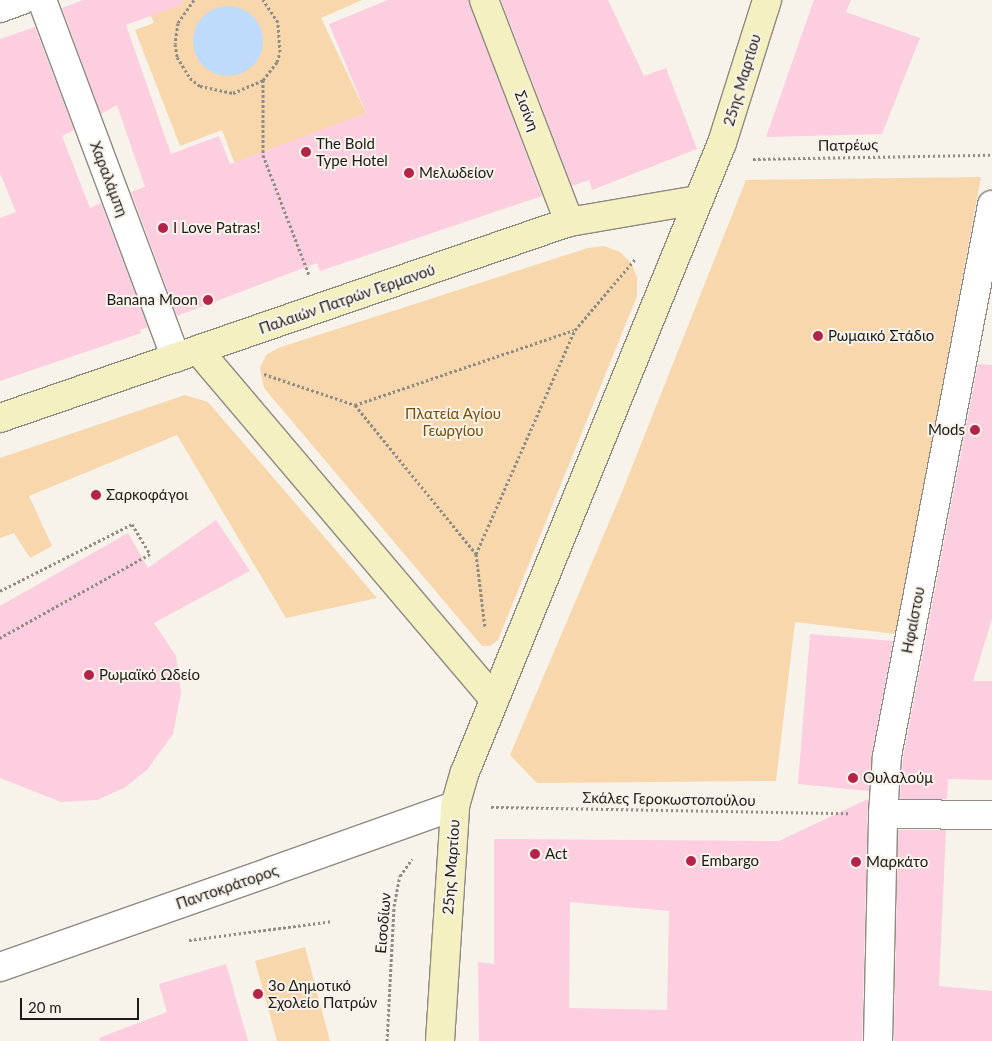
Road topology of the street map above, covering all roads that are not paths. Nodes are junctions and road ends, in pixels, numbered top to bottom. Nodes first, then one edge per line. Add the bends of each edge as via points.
1 (22, 0) edge
2 (42, 0) edge
3 (484, 0) edge
4 (766, 0) edge
5 (0, 8) edge
6 (698, 200) junction
7 (992, 205) edge
8 (569, 222) junction
9 (187, 354) junction
10 (0, 418) edge
11 (494, 699) junction
12 (455, 806) junction
13 (883, 814) junction
14 (992, 815) edge
15 (0, 967) edge
16 (440, 1041) edge
17 (878, 1041) edge

1 - 5 street
2 - 9 street, Χαραλάμπη
3 - 8 main road, Σισίνη
4 - 6 main road, 25ης Μαρτίου via 715,160
6 - 8 main road, Παλαιών Πατρών Γερμανού
6 - 11 main road, 25ης Μαρτίου
7 - 13 street, Ηφαίστου via 888,756
8 - 9 main road, Παλαιών Πατρών Γερμανού
9 - 10 main road, Παλαιών Πατρών Γερμανού
9 - 11 main road
11 - 12 main road, 25ης Μαρτίου
12 - 15 street, Παντοκράτορος
12 - 16 main road, 25ης Μαρτίου
13 - 14 street
13 - 17 street, Ηφαίστου

